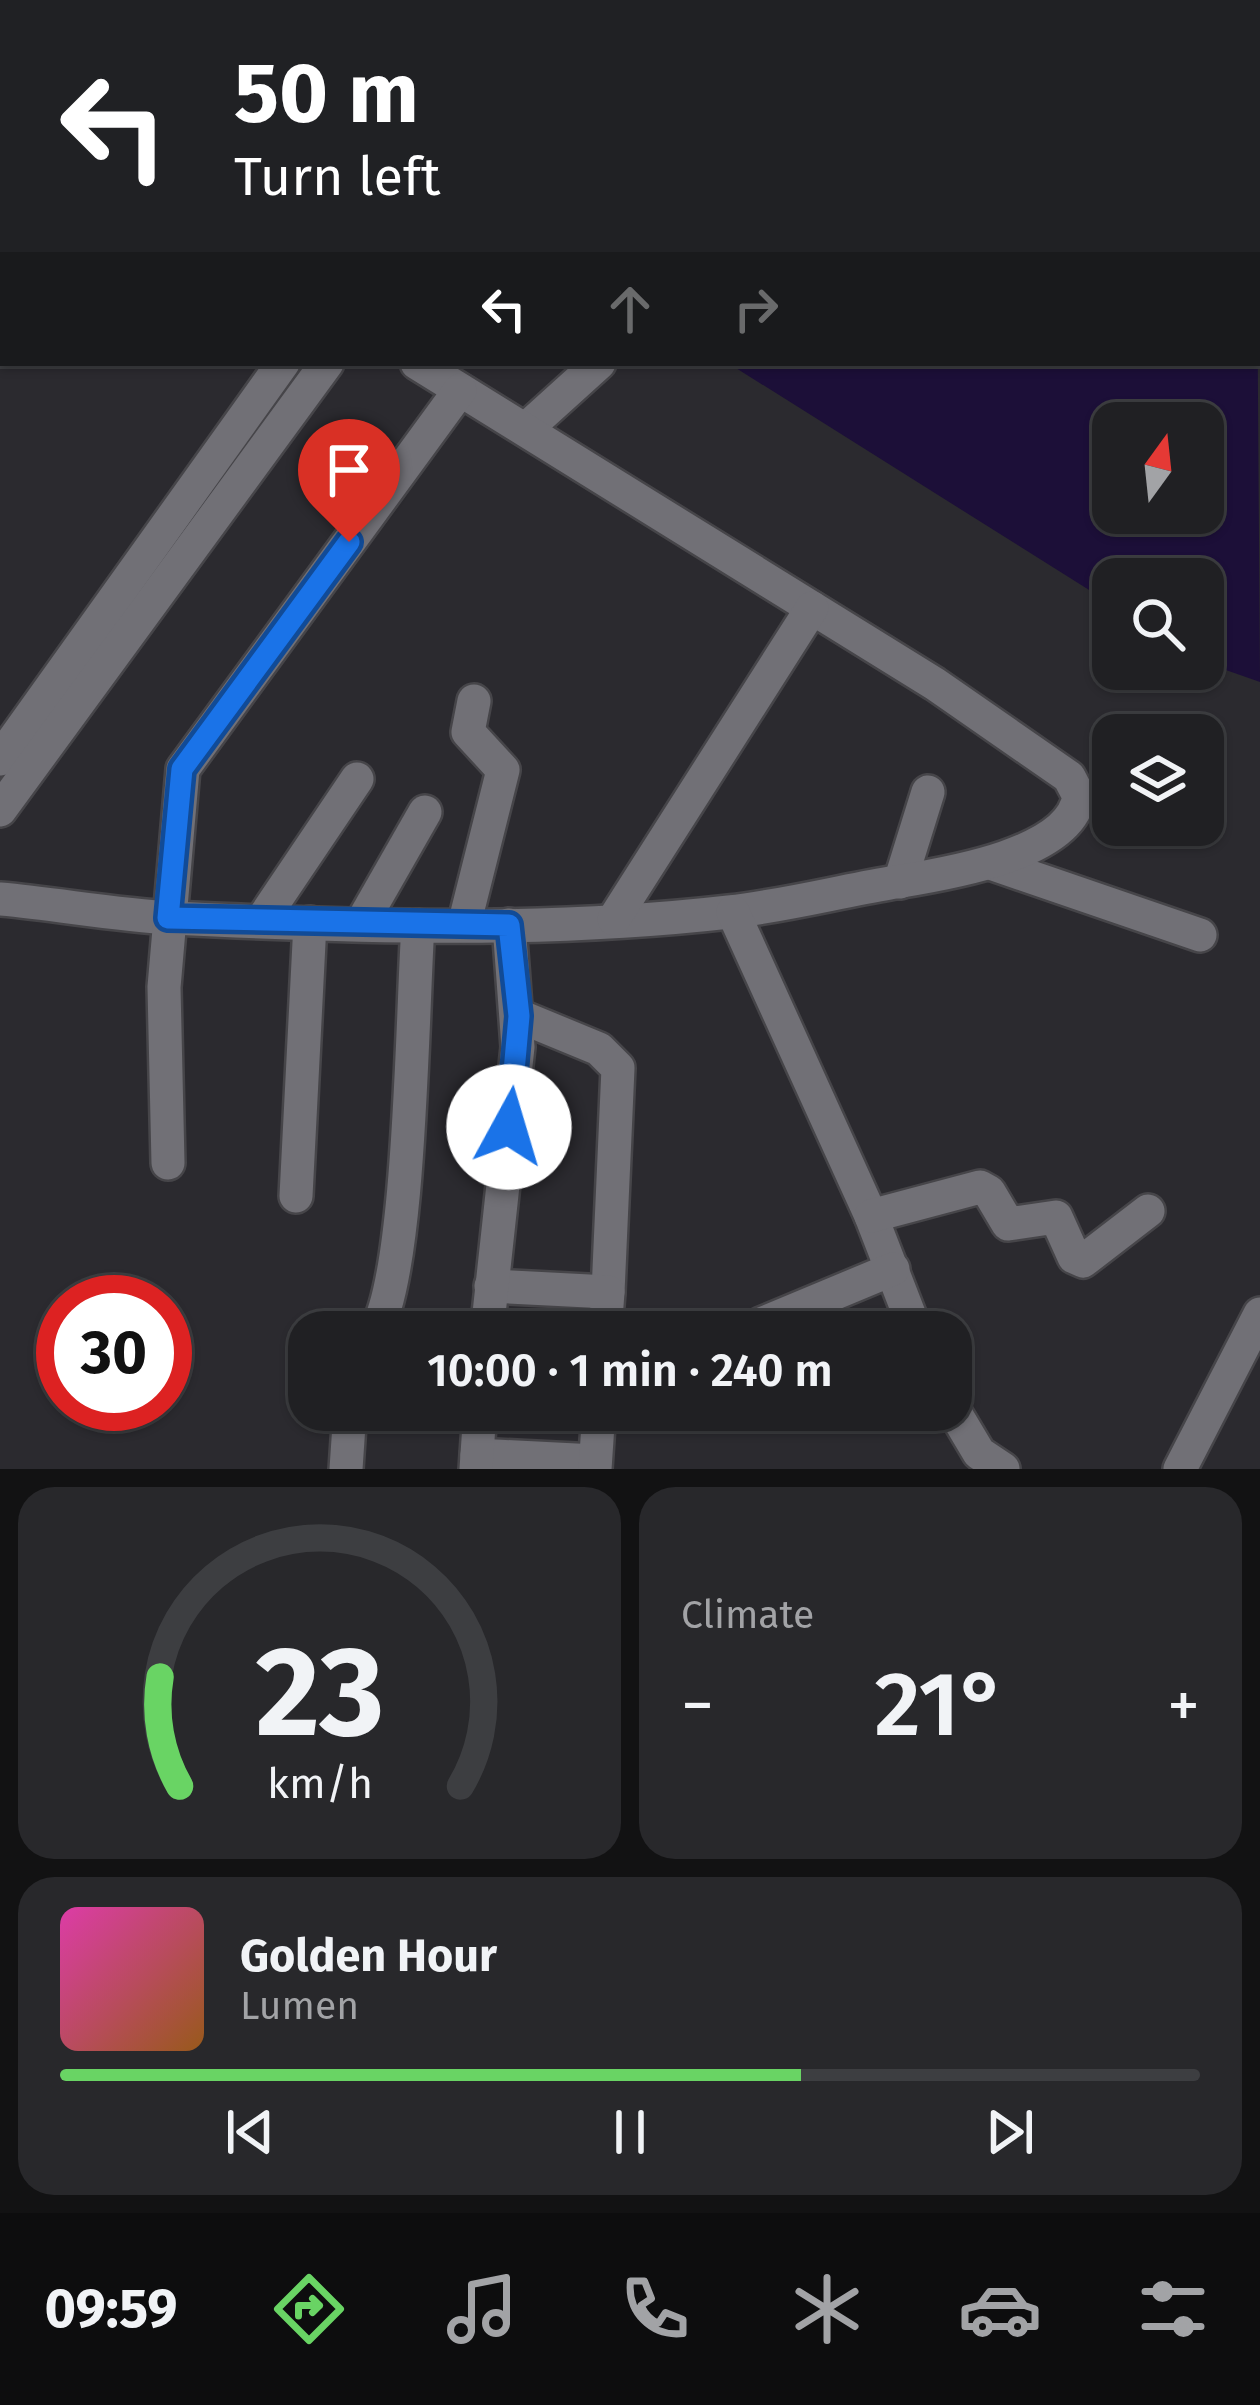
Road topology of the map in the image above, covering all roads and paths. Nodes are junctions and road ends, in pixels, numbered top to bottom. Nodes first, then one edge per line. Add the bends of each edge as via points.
1 (281, 366) edge
2 (325, 366) edge
3 (422, 366) edge
4 (595, 366) edge
5 (460, 390) junction
6 (526, 429) junction
7 (812, 608) junction
8 (474, 701) dead end
9 (0, 759) edge
10 (357, 779) dead end
11 (928, 792) dead end
12 (0, 810) edge
13 (424, 812) dead end
14 (993, 864) junction
15 (900, 882) junction
16 (0, 899) edge
17 (734, 912) junction
18 (168, 918) junction
19 (262, 920) junction
20 (614, 920) junction
21 (310, 923) junction
22 (361, 924) junction
23 (464, 925) junction
24 (509, 925) junction
25 (418, 926) junction
26 (1200, 935) dead end
27 (519, 1016) junction
28 (167, 1163) dead end
29 (296, 1196) dead end
30 (1148, 1210) dead end
31 (872, 1216) junction
32 (893, 1269) junction
33 (491, 1286) junction
34 (608, 1292) junction
35 (382, 1311) edge
36 (489, 1311) edge
37 (607, 1311) edge
38 (791, 1311) edge
39 (908, 1311) edge
40 (1260, 1314) edge
41 (349, 1431) edge
42 (479, 1431) edge
43 (597, 1431) edge
44 (966, 1431) edge
45 (476, 1462) edge
46 (595, 1465) edge
47 (998, 1468) edge
48 (346, 1469) edge
49 (1180, 1469) edge

1 - 9 street
2 - 12 street
3 - 5 street
4 - 6 street
5 - 6 street
5 - 18 street via 182,769
6 - 7 street
7 - 14 street via 935,684 1075,786 1077,807 1064,824
7 - 20 street
8 - 23 street via 466,728 503,770
10 - 19 street
11 - 15 street
13 - 22 street
14 - 15 street
14 - 26 street
15 - 17 street
16 - 18 street
17 - 20 street
17 - 31 street
18 - 19 street
18 - 28 street
19 - 21 street
20 - 24 street
21 - 22 street
21 - 29 street
22 - 25 street
23 - 24 street
23 - 25 street
24 - 27 street
25 - 35 street via 400,1205
27 - 33 street
27 - 34 street via 599,1049 618,1068
30 - 31 street via 1084,1261 1074,1257 1056,1217 1008,1224 989,1192 974,1186
31 - 32 street
32 - 38 street
32 - 39 street
33 - 34 street
33 - 36 street
34 - 37 street
40 - 49 street
41 - 48 street
42 - 45 street
43 - 46 street
44 - 47 street
45 - 46 street

